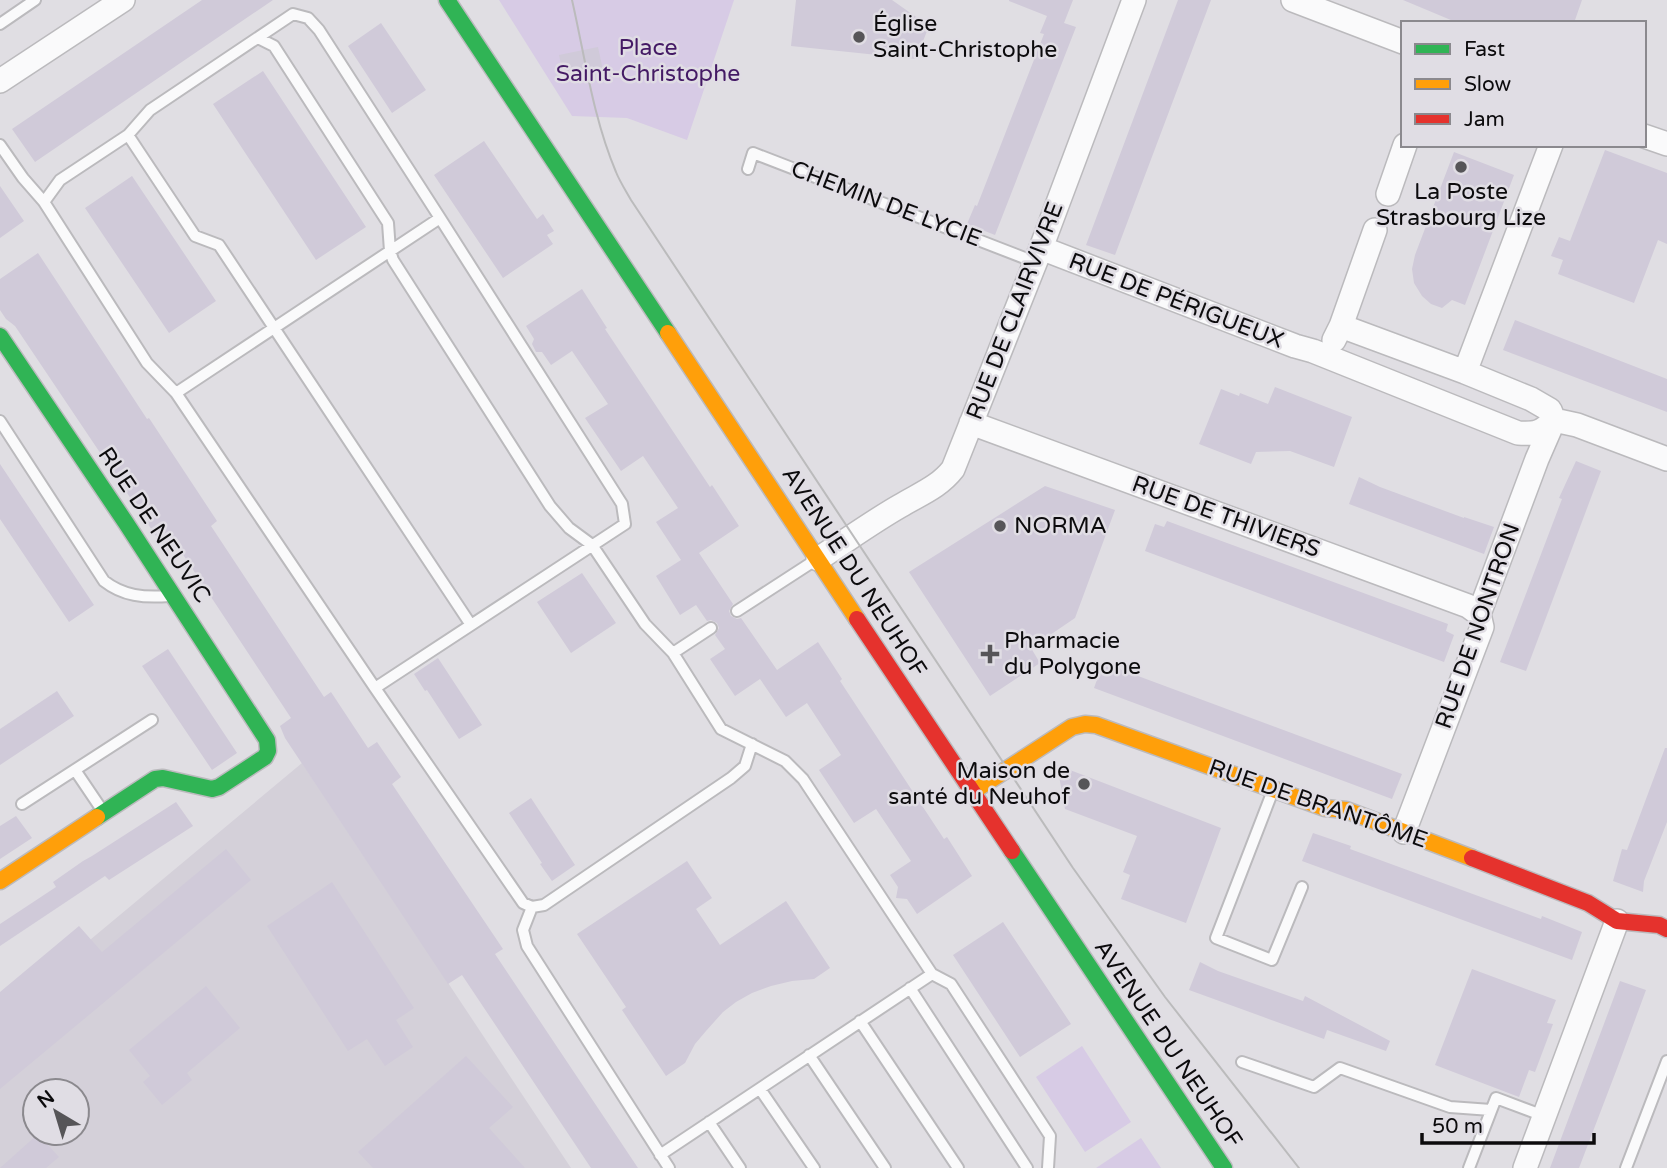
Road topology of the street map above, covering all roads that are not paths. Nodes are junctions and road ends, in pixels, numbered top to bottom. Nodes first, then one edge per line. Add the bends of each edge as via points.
1 (35, 0) edge
2 (122, 0) edge
3 (447, 0) edge
4 (1134, 0) edge
5 (1293, 0) edge
6 (0, 24) edge
7 (258, 37) junction
8 (1401, 41) edge
9 (0, 81) edge
10 (128, 135) junction
11 (1646, 137) edge
12 (1667, 144) edge
13 (0, 145) edge
14 (1404, 147) edge
15 (1550, 147) edge
16 (748, 169) dead end
17 (1388, 194) dead end
18 (44, 202) junction
19 (440, 218) junction
20 (1375, 230) dead end
21 (390, 251) junction
22 (1038, 255) junction
23 (1341, 326) junction
24 (274, 328) junction
25 (1, 343) edge
26 (1313, 351) junction
27 (1465, 372) junction
28 (176, 393) junction
29 (1554, 420) junction
30 (0, 421) edge
31 (971, 423) junction
32 (1667, 458) edge
33 (592, 545) junction
34 (818, 559) junction
35 (174, 596) junction
36 (737, 611) dead end
37 (1479, 614) junction
38 (471, 625) junction
39 (711, 628) dead end
40 (673, 653) junction
41 (375, 688) junction
42 (152, 720) dead end
43 (752, 744) junction
44 (75, 770) junction
45 (1274, 789) junction
46 (972, 792) junction
47 (22, 804) dead end
48 (104, 813) junction
49 (1404, 832) junction
50 (0, 881) edge
51 (1302, 887) dead end
52 (532, 908) junction
53 (1617, 921) junction
54 (1664, 922) edge
55 (932, 974) junction
56 (910, 988) junction
57 (860, 1021) junction
58 (809, 1055) junction
59 (1667, 1061) edge
60 (1242, 1062) dead end
61 (760, 1089) junction
62 (1491, 1110) junction
63 (1544, 1116) junction
64 (709, 1122) junction
65 (660, 1155) junction
66 (669, 1168) edge
67 (740, 1168) edge
68 (814, 1168) edge
69 (885, 1168) edge
70 (958, 1168) edge
71 (1027, 1168) edge
72 (1048, 1168) edge
73 (1224, 1168) edge
74 (1469, 1168) edge
75 (1525, 1168) edge
76 (1626, 1168) edge

1 - 6 lane
2 - 9 street
3 - 34 street, AVENUE DU NEUHOF
4 - 22 street, RUE DE CLAIRVIVRE
5 - 8 street
7 - 10 lane via 150,110
7 - 19 lane via 293,14 308,18
7 - 21 lane via 274,46 388,223
10 - 18 lane via 60,180
10 - 24 lane via 195,236 219,245
11 - 12 street
13 - 18 lane
14 - 17 street
15 - 27 street
16 - 22 lane, CHEMIN DE LYCIE via 753,153
18 - 28 lane via 147,363
19 - 21 lane
19 - 33 lane via 622,504 625,524
20 - 23 street
21 - 24 lane
21 - 33 lane via 550,506
22 - 26 street, RUE DE PÉRIGUEUX
22 - 31 street, RUE DE CLAIRVIVRE
23 - 26 street, RUE DE PÉRIGUEUX via 1327,346
23 - 27 street
24 - 28 lane
24 - 38 lane
25 - 35 street, RUE DE NEUVIC
26 - 29 street, RUE DE PÉRIGUEUX via 1518,433 1543,431
27 - 29 street via 1542,404
28 - 41 lane
29 - 32 street
29 - 37 street, RUE DE NONTRON
30 - 35 lane via 104,580 115,590 147,598
31 - 34 street, RUE DE CLAIRVIVRE via 945,480
31 - 37 street, RUE DE THIVIERS via 1468,606
33 - 38 lane
33 - 40 lane via 645,624
34 - 36 lane
34 - 46 street, AVENUE DU NEUHOF
35 - 48 street, RUE DE NEUVIC via 267,740 268,751 219,787 155,779
37 - 49 street, RUE DE NONTRON via 1482,627
38 - 41 lane
39 - 40 lane
40 - 43 lane via 721,729
41 - 52 lane via 523,903
42 - 44 lane
43 - 52 lane via 744,766 731,778 544,905
43 - 55 lane via 785,761 803,779
44 - 47 lane
44 - 48 lane
45 - 46 street, RUE DE BRANTÔME via 1085,724 1072,726
45 - 49 street, RUE DE BRANTÔME
45 - 51 lane via 1216,938 1272,960
46 - 73 street, AVENUE DU NEUHOF
48 - 50 street
49 - 53 street, RUE DE BRANTÔME via 1588,903
52 - 65 lane via 523,930 527,946
53 - 54 street, RUE DE BRANTÔME
53 - 63 street
55 - 56 lane
55 - 72 lane via 951,984 1050,1136
56 - 57 lane
56 - 71 lane
57 - 58 lane
57 - 70 lane
58 - 61 lane
58 - 69 lane
59 - 76 lane
60 - 62 lane via 1314,1087 1340,1068 1450,1107
61 - 64 lane
61 - 68 lane
62 - 63 lane via 1496,1098
62 - 74 lane
63 - 75 street
64 - 65 lane
64 - 67 lane
65 - 66 lane

